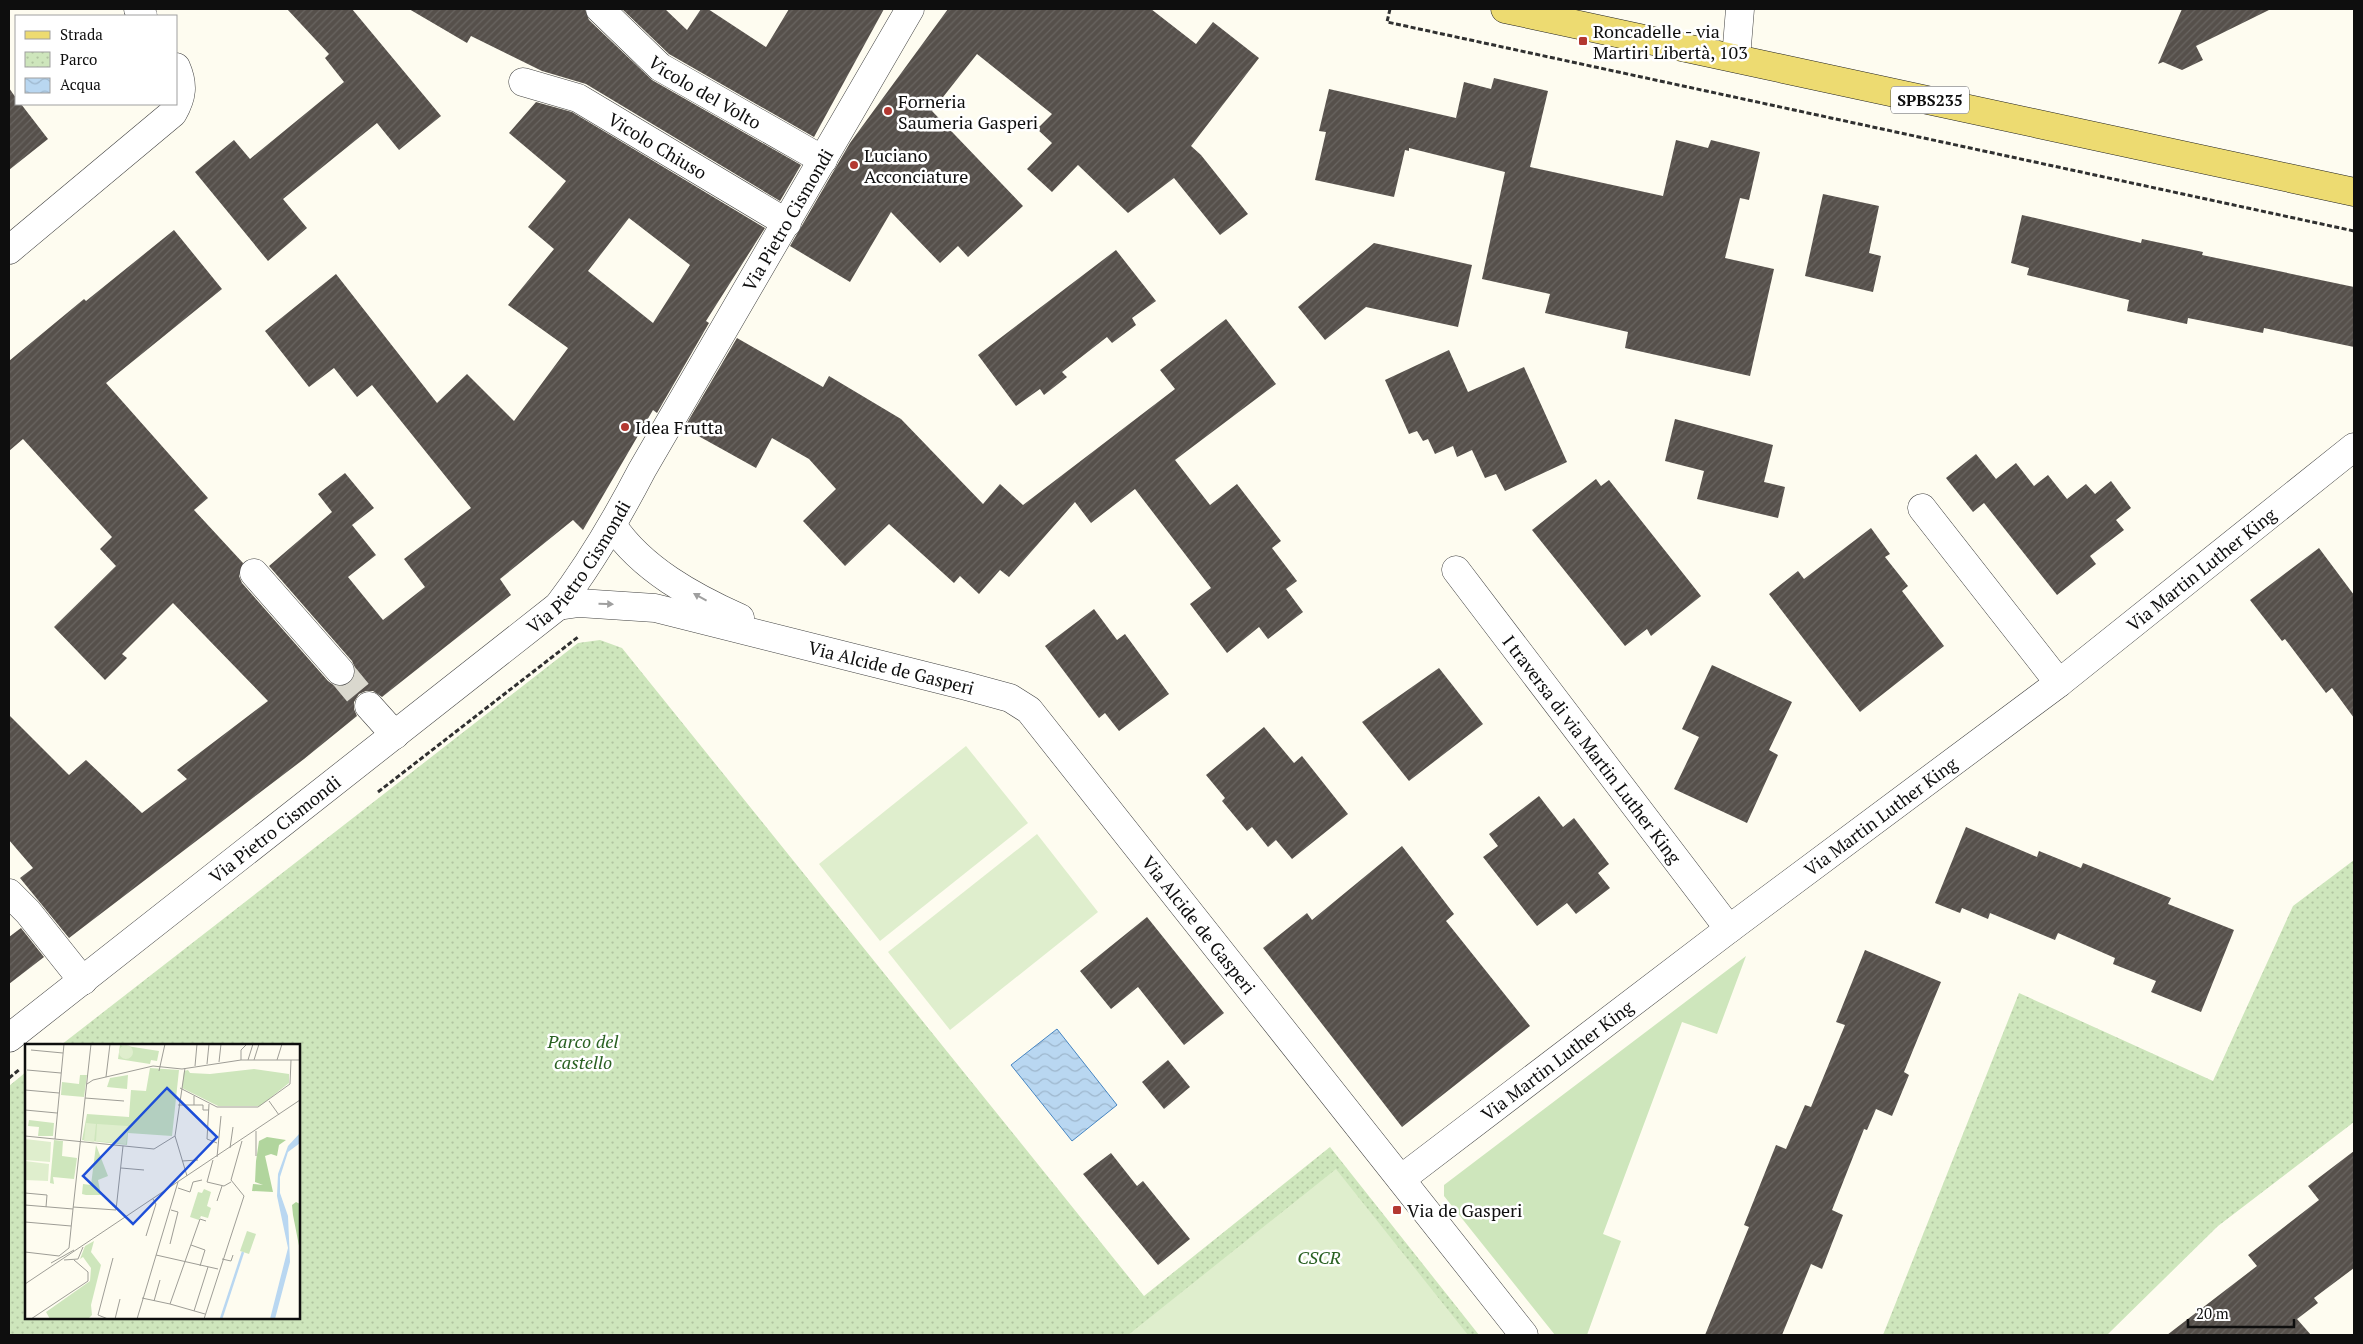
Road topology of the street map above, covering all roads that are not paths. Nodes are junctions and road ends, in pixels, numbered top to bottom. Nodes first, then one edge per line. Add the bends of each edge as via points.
1 (600, 9) edge
2 (910, 9) edge
3 (1740, 9) edge
4 (1517, 10) edge
5 (1736, 58) junction
6 (178, 74) edge
7 (524, 82) dead end
8 (178, 104) edge
9 (177, 105) edge
10 (823, 160) junction
11 (2354, 192) edge
12 (787, 223) junction
13 (9, 250) edge
14 (2354, 447) edge
15 (1922, 508) dead end
16 (613, 526) junction
17 (1456, 570) dead end
18 (254, 572) dead end
19 (659, 573) junction
20 (583, 574) junction
21 (558, 606) junction
22 (791, 642) junction
23 (340, 671) tunnel mouth
24 (2059, 683) junction
25 (369, 706) tunnel mouth
26 (395, 735) junction
27 (9, 893) edge
28 (1729, 929) junction
29 (83, 981) junction
30 (9, 1038) edge
31 (1402, 1179) junction
32 (1524, 1335) edge

1 - 10 street, Vicolo del Volto via 660,67
2 - 10 street, Via Pietro Cismondi
3 - 5 street
4 - 5 main road, SPBS235
5 - 11 main road, SPBS235
6 - 8 street via 181,84
7 - 12 street, Vicolo Chiuso via 578,98
9 - 13 street via 173,113
10 - 12 street, Via Pietro Cismondi
12 - 16 street, Via Pietro Cismondi via 642,470
14 - 24 street, Via Martin Luther King
15 - 24 street
16 - 19 street, Via Alcide de Gasperi
16 - 20 street, Via Pietro Cismondi
17 - 28 street, I traversa di via Martin Luther King
18 - 23 street
19 - 20 street, Via Alcide de Gasperi via 614,559 594,565
22 -> 19 street, Via Alcide de Gasperi via 731,614
20 - 21 street, Via Pietro Cismondi
21 -> 22 street, Via Alcide de Gasperi via 579,603 655,608
21 - 26 street, Via Pietro Cismondi
22 - 31 street, Via Alcide de Gasperi via 1010,698 1029,710
24 - 28 street, Via Martin Luther King
25 - 26 street
26 - 29 street, Via Pietro Cismondi
27 - 29 street
28 - 31 street, Via Martin Luther King
29 - 30 street, Via Pietro Cismondi
31 - 32 street, Via Alcide de Gasperi

